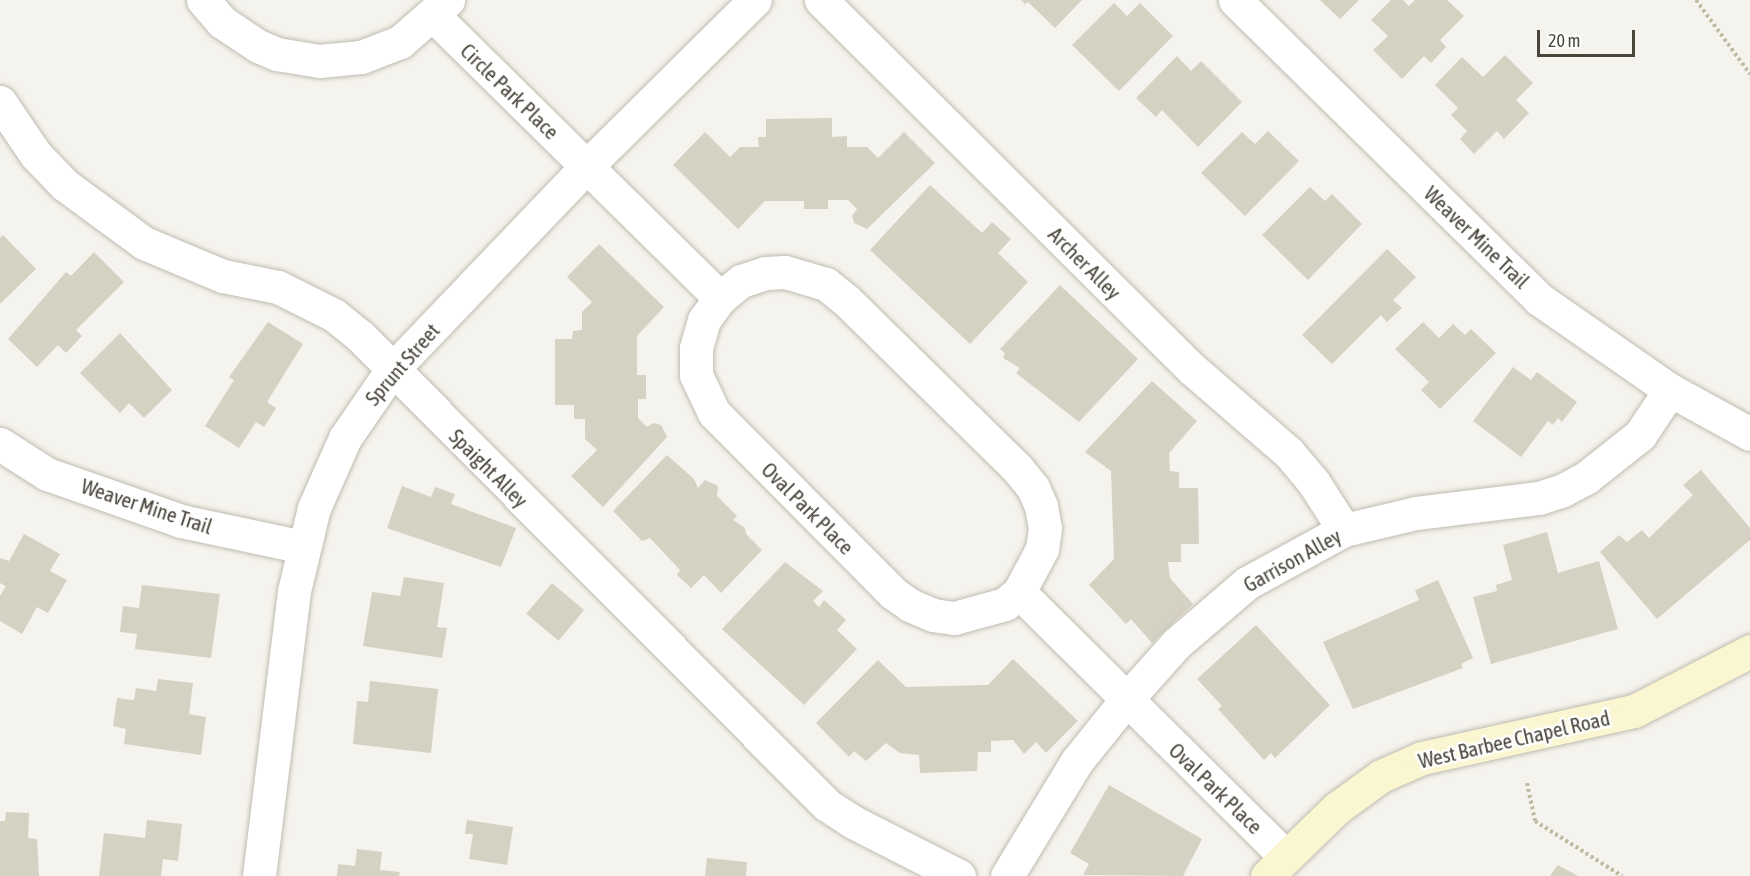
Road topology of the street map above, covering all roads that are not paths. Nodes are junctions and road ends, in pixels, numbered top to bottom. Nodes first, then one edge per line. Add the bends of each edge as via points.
1 (202, 0) edge
2 (755, 0) edge
3 (821, 0) edge
4 (1235, 0) edge
5 (441, 8) edge
6 (0, 102) edge
7 (587, 166) junction
8 (720, 297) junction
9 (391, 371) junction
10 (1670, 390) junction
11 (1750, 434) edge
12 (0, 444) edge
13 (1344, 530) junction
14 (303, 547) junction
15 (1019, 592) junction
16 (1750, 651) edge
17 (1126, 700) junction
18 (1276, 866) edge
19 (259, 876) edge
20 (959, 876) edge
21 (1007, 876) edge

1 - 5 street, Circle Park Place via 222,22 258,46 297,59 319,61 361,57 400,42
2 - 7 street, Sprunt Street
3 - 13 street, Archer Alley via 1192,369 1289,453
4 - 10 street, Weaver Mine Trail via 1539,299
5 - 7 street, Circle Park Place
6 - 9 street, Spaight Alley via 36,155 103,217 186,263 223,276 278,287 307,299 361,337
7 - 8 street
7 - 9 street, Sprunt Street
8 - 15 street, Oval Park Place via 741,281 765,273 808,276 846,300 938,389 1017,468 1041,506 1042,549
8 - 15 street, Oval Park Place via 705,320 696,348 696,375 714,413 892,593 933,615 954,618 989,611
9 - 14 street, Sprunt Street via 365,404 328,469
9 - 20 street, Spaight Alley via 827,805
10 - 11 street, Weaver Mine Trail
10 - 13 street, Garrison Alley via 1640,435 1587,477 1563,490 1539,498 1416,513
12 - 14 street, Weaver Mine Trail via 47,474 181,521
13 - 17 street, Garrison Alley via 1277,564 1215,608
14 - 19 street, Sprunt Street via 282,674
15 - 17 street, Oval Park Place
16 - 18 street, West Barbee Chapel Road via 1634,711 1422,758 1381,776 1337,808
17 - 18 street, Oval Park Place
17 - 21 street, Garrison Alley via 1077,761

